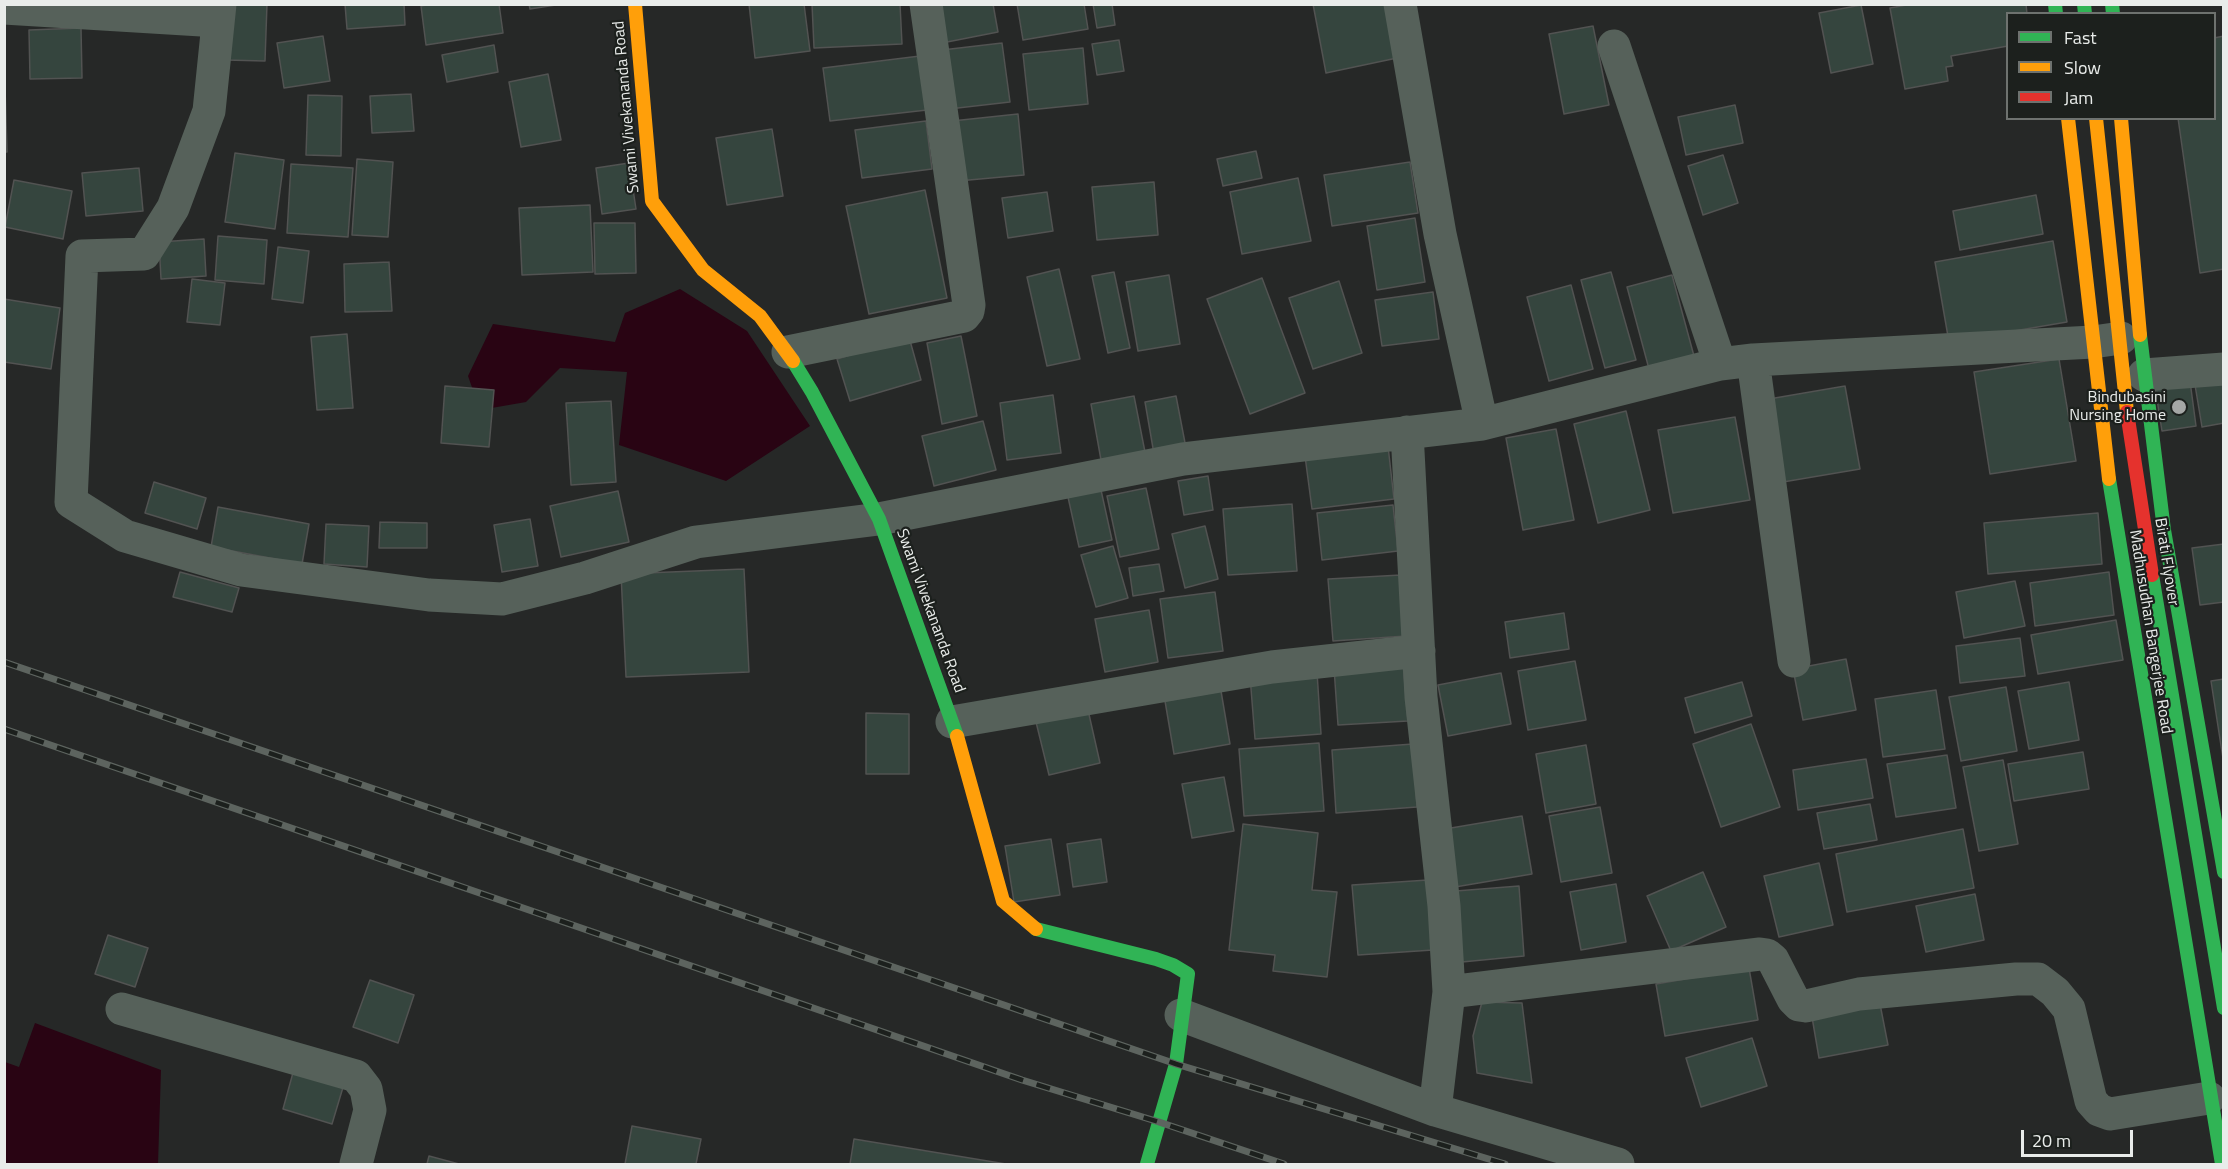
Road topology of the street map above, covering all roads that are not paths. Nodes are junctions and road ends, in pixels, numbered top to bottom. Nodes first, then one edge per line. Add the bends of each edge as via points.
1 (635, 4) edge
2 (926, 4) edge
3 (1400, 4) edge
4 (4, 8) edge
5 (219, 13) edge
6 (1614, 46) dead end
7 (2068, 120) edge
8 (2096, 120) edge
9 (2121, 120) edge
10 (2140, 334) junction
11 (2092, 342) junction
12 (788, 352) junction
13 (1753, 360) junction
14 (1720, 364) junction
15 (2223, 369) edge
16 (2144, 375) junction
17 (1482, 424) junction
18 (1407, 432) junction
19 (879, 519) junction
20 (1419, 651) junction
21 (1794, 661) dead end
22 (952, 722) junction
23 (2219, 817) edge
24 (2223, 872) edge
25 (1449, 992) junction
26 (2223, 1008) edge
27 (122, 1009) dead end
28 (1181, 1015) junction
29 (2209, 1098) junction
30 (1435, 1110) junction
31 (356, 1164) edge
32 (1147, 1164) edge
33 (1618, 1164) edge
34 (2222, 1164) edge

1 - 12 main road, Swami Vivekananda Road via 652,201 703,270 760,316
2 - 12 street via 968,311 964,316
3 - 17 street via 1440,234
4 - 5 street
5 - 19 street via 209,111 173,208 144,254 82,256 71,502 125,536 241,570 429,595 502,599 585,578 696,542
6 - 14 street
7 - 11 main road, Madhusudhan Bangerjee Road
8 - 26 main road, Birati Flyover, bridge via 2130,443
9 - 10 main road, Madhusudhan Bangerjee Road
10 - 11 street
10 - 16 main road, Madhusudhan Bangerjee Road
11 - 13 street
11 - 29 main road, Madhusudhan Bangerjee Road via 2115,522
12 - 19 main road, Swami Vivekananda Road
13 - 14 street
13 - 21 street
14 - 17 street
15 - 16 street
16 - 23 main road, Madhusudhan Bangerjee Road via 2164,530
17 - 18 street
18 - 19 street via 1183,459
18 - 20 street
19 - 22 main road, Swami Vivekananda Road
20 - 22 street via 1272,667
20 - 25 street
22 - 28 main road, Swami Vivekananda Road via 1003,901 1036,929 1173,965 1188,974
23 - 24 main road, Madhusudhan Bangerjee Road
25 - 29 street via 1760,954 1773,960 1792,999 1806,1006 1859,993 2038,980 2069,1009 2091,1101 2099,1110 2110,1114
25 - 30 street
27 - 31 street via 356,1076 366,1089 370,1110
28 - 30 street
28 - 32 main road, Swami Vivekananda Road via 1176,1064
29 - 34 main road, Madhusudhan Bangerjee Road
30 - 33 street

